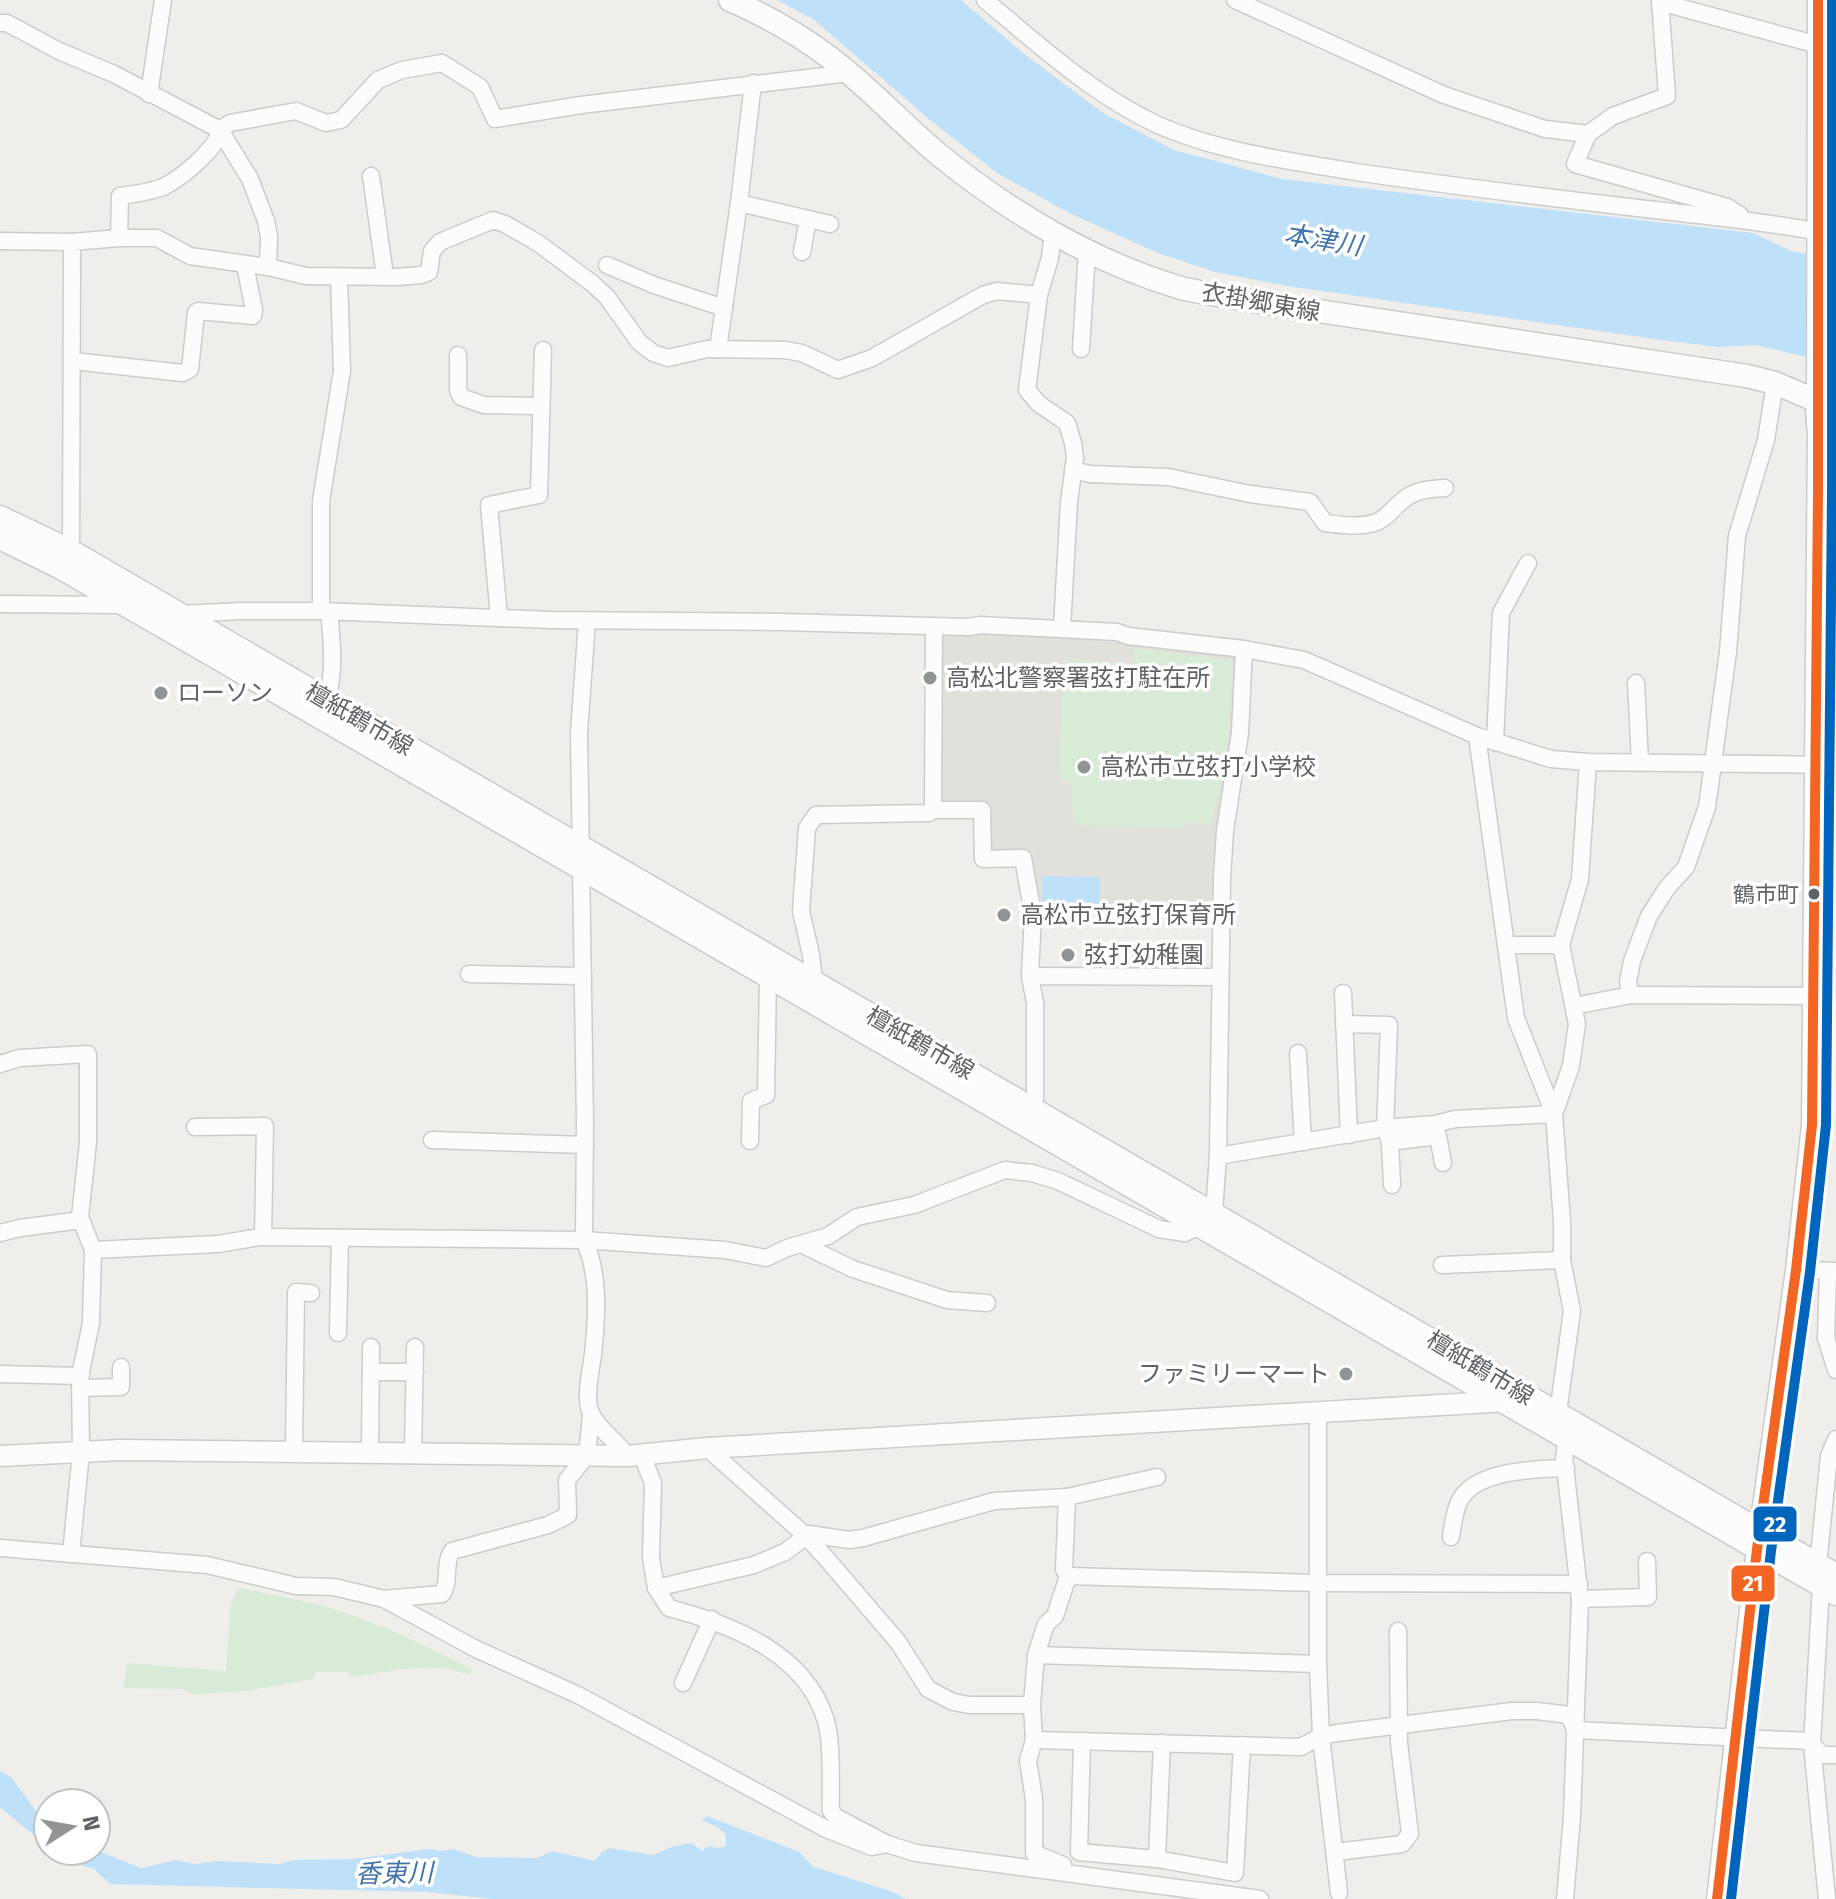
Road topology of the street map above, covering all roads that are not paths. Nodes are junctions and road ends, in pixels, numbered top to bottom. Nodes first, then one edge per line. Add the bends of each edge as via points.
1 (163, 0) edge
2 (730, 0) edge
3 (985, 0) edge
4 (1235, 0) edge
5 (1811, 0) edge
6 (1818, 0) edge
7 (1825, 0) edge
8 (1660, 1) edge
9 (0, 23) edge
10 (1818, 36) junction
11 (849, 73) junction
12 (753, 83) junction
13 (149, 94) junction
14 (220, 130) junction
15 (1588, 134) junction
16 (371, 176) dead end
17 (739, 203) junction
18 (808, 219) junction
19 (1748, 220) junction
20 (830, 224) dead end
21 (1053, 232) junction
22 (1824, 235) edge
23 (119, 238) junction
24 (0, 241) edge
25 (72, 242) junction
26 (1087, 250) junction
27 (802, 252) dead end
28 (245, 265) junction
29 (607, 265) dead end
30 (268, 267) junction
31 (385, 276) junction
32 (339, 277) junction
33 (1039, 295) junction
34 (724, 308) junction
35 (718, 349) junction
36 (1081, 349) dead end
37 (543, 350) dead end
38 (458, 355) dead end
39 (73, 361) junction
40 (1775, 383) junction
41 (1822, 386) edge
42 (540, 406) junction
43 (1818, 426) junction
44 (1836, 449) edge
45 (1073, 470) junction
46 (1445, 488) dead end
47 (0, 517) edge
48 (0, 538) edge
49 (71, 551) junction
50 (1528, 563) dead end
51 (0, 604) edge
52 (125, 605) junction
53 (325, 611) junction
54 (180, 615) junction
55 (499, 617) junction
56 (587, 621) junction
57 (934, 626) junction
58 (1062, 628) junction
59 (1244, 649) junction
60 (1636, 683) dead end
61 (327, 700) junction
62 (1477, 736) junction
63 (1495, 742) junction
64 (1588, 762) junction
65 (1640, 762) junction
66 (1714, 763) junction
67 (1826, 764) edge
68 (933, 810) junction
69 (582, 847) junction
70 (582, 870) junction
71 (1506, 945) junction
72 (1561, 945) junction
73 (469, 974) dead end
74 (583, 976) junction
75 (1030, 976) junction
76 (768, 977) junction
77 (1220, 977) junction
78 (814, 980) junction
79 (1343, 993) dead end
80 (1631, 995) junction
81 (1815, 996) junction
82 (1574, 1006) junction
83 (1344, 1024) junction
84 (1298, 1053) dead end
85 (0, 1064) edge
86 (1035, 1110) junction
87 (1554, 1114) junction
88 (195, 1127) dead end
89 (1349, 1135) junction
90 (1388, 1135) junction
91 (432, 1140) dead end
92 (750, 1141) dead end
93 (1303, 1142) junction
94 (585, 1145) junction
95 (1218, 1156) junction
96 (1443, 1163) dead end
97 (1392, 1185) dead end
98 (1207, 1219) junction
99 (81, 1220) junction
100 (0, 1233) edge
101 (263, 1237) junction
102 (340, 1238) junction
103 (584, 1240) junction
104 (801, 1244) junction
105 (93, 1250) junction
106 (1562, 1260) junction
107 (1442, 1265) dead end
108 (1796, 1270) junction
109 (1832, 1272) edge
110 (311, 1293) dead end
111 (987, 1303) dead end
112 (338, 1333) dead end
113 (371, 1347) dead end
114 (415, 1347) dead end
115 (121, 1367) dead end
116 (1836, 1370) edge
117 (371, 1372) junction
118 (415, 1372) junction
119 (0, 1374) edge
120 (80, 1382) junction
121 (1537, 1400) junction
122 (1505, 1401) junction
123 (1318, 1413) junction
124 (1558, 1413) junction
125 (591, 1415) junction
126 (1567, 1438) junction
127 (1836, 1439) edge
128 (707, 1448) junction
129 (81, 1452) junction
130 (294, 1452) junction
131 (370, 1453) junction
132 (413, 1453) junction
133 (587, 1455) junction
134 (635, 1455) junction
135 (0, 1456) edge
136 (1566, 1468) junction
137 (1157, 1477) dead end
138 (1067, 1497) junction
139 (1829, 1509) edge
140 (806, 1536) junction
141 (1451, 1537) dead end
142 (1758, 1540) junction
143 (0, 1548) edge
144 (71, 1554) junction
145 (1647, 1561) dead end
146 (1068, 1576) junction
147 (1828, 1580) edge
148 (1317, 1583) junction
149 (656, 1588) junction
150 (1580, 1592) junction
151 (384, 1599) junction
152 (712, 1619) junction
153 (1398, 1631) dead end
154 (1036, 1655) junction
155 (1318, 1664) junction
156 (683, 1683) dead end
157 (1032, 1705) junction
158 (1400, 1726) junction
159 (1575, 1730) junction
160 (1321, 1736) junction
161 (1735, 1736) junction
162 (1034, 1740) junction
163 (1082, 1741) junction
164 (1162, 1743) junction
165 (1812, 1744) junction
166 (1242, 1745) junction
167 (1836, 1755) edge
168 (887, 1844) junction
169 (1336, 1852) junction
170 (1157, 1859) junction
171 (1067, 1872) junction
172 (1339, 1893) dead end
173 (1260, 1899) edge
174 (1565, 1899) edge
175 (1717, 1899) edge
176 (1827, 1899) edge

1 - 13 street
2 - 11 main road, 衣掛郷東線 via 791,32
3 - 19 street via 1111,98 1157,124 1209,143 1415,181
4 - 15 street via 1444,95 1545,129
5 - 10 street
6 - 10 street
7 - 10 street
8 - 10 street
8 - 15 street via 1667,96 1613,116
9 - 13 street
10 - 22 street
11 - 12 street
11 - 21 main road, 衣掛郷東線 via 939,154
12 - 14 street via 495,119 480,87 442,63 378,80 341,120 326,123 296,111 230,123
12 - 17 street
13 - 14 street
14 - 23 street via 209,151 167,185 120,196
14 - 30 street via 250,179 266,221
15 - 19 street via 1575,164 1727,207
16 - 31 street
17 - 18 street
17 - 34 street
18 - 20 street
18 - 27 street
19 - 22 street
21 - 26 main road, 衣掛郷東線
21 - 33 street
22 - 41 street
23 - 25 street
23 - 28 street via 157,238 190,256
24 - 25 street
25 - 39 street
26 - 36 street
26 - 40 main road, 衣掛郷東線 via 1183,288
28 - 30 street
28 - 39 street via 253,316 198,311 190,369 183,373
29 - 34 street
30 - 32 street
31 - 32 street
31 - 35 street via 429,272 432,251 440,242 493,220 538,243 593,284 653,353 668,358
32 - 53 street via 342,371 321,501
33 - 35 street via 983,295 872,358 838,370 785,350
33 - 45 street via 1027,390 1067,423
34 - 35 street
37 - 42 street
38 - 42 street via 461,397 484,405
39 - 49 street
40 - 41 main road, 衣掛郷東線
40 - 66 street via 1766,440 1737,536
41 - 43 main road
42 - 55 street via 539,495 489,505
43 - 44 main road
43 - 67 street
45 - 46 street via 1168,477 1310,502 1325,523 1356,526 1389,515 1414,492
45 - 58 street
47 - 49 main road, 檀紙鶴市線
48 - 52 main road, 檀紙鶴市線
49 - 54 main road, 檀紙鶴市線
50 - 63 street via 1501,613
51 - 52 street
52 - 54 street
52 - 70 main road, 檀紙鶴市線
53 - 54 street
53 - 55 street
53 - 61 street via 332,661
54 - 61 main road, 檀紙鶴市線
55 - 56 street
56 - 57 street
56 - 69 street via 579,733
57 - 58 street
57 - 68 street
58 - 59 street
59 - 62 street via 1304,660
59 - 77 street via 1240,733 1225,831
60 - 65 street
61 - 69 main road, 檀紙鶴市線
62 - 63 street
62 - 71 street
63 - 64 street via 1551,759
64 - 65 street
64 - 72 street via 1580,879
65 - 66 street
66 - 67 street
66 - 80 street via 1707,807 1686,867 1649,916 1632,961
67 - 81 street
68 - 75 street via 982,810 983,859 1023,858 1033,914
68 - 78 street via 816,815 807,828 801,911
69 - 70 street
69 - 78 main road, 檀紙鶴市線
70 - 74 street
70 - 76 main road, 檀紙鶴市線
71 - 72 street
71 - 87 street via 1516,1018
72 - 82 street
73 - 74 street
74 - 94 street
75 - 77 street
75 - 86 street
76 - 92 street via 766,1095 751,1101
76 - 98 main road, 檀紙鶴市線
77 - 95 street
78 - 86 main road, 檀紙鶴市線
79 - 83 street
80 - 81 street
80 - 82 street
81 - 108 street via 1812,1125
82 - 87 street via 1571,1066
83 - 89 street
83 - 90 street via 1389,1025
84 - 93 street
85 - 99 street via 88,1054
86 - 98 main road, 檀紙鶴市線
87 - 90 street via 1455,1119
87 - 106 street
88 - 101 street via 265,1126
89 - 90 street
89 - 93 street
90 - 96 street via 1438,1136
90 - 97 street
91 - 94 street
93 - 95 street
94 - 103 street
95 - 98 street
98 - 104 street via 1185,1233 1159,1229 1058,1181 1005,1170 914,1205 857,1217 828,1236
98 - 121 main road, 檀紙鶴市線
98 - 122 main road, 檀紙鶴市線
99 - 100 street
99 - 105 street
101 - 102 street
101 - 105 street
102 - 103 street
102 - 112 street
103 - 104 street via 766,1258
103 - 125 street via 595,1279
104 - 111 street via 853,1269 947,1300
105 - 120 street via 91,1323
106 - 107 street
106 - 124 street via 1572,1311
108 - 109 street
108 - 142 street
109 - 116 street via 1826,1338
110 - 130 street via 296,1292
113 - 117 street
114 - 118 street
115 - 120 street via 121,1387
117 - 118 street
117 - 131 street
118 - 132 street
119 - 120 street
120 - 129 street
121 - 122 street
121 - 124 main road, 檀紙鶴市線
122 - 123 street
122 - 126 main road, 檀紙鶴市線
123 - 128 street
123 - 148 street
124 - 142 main road, 檀紙鶴市線
125 - 133 street
125 - 134 street
126 - 136 street
126 - 142 main road, 檀紙鶴市線
127 - 139 street via 1829,1456
128 - 134 street
128 - 140 street
129 - 130 street
129 - 135 street
129 - 144 street
130 - 131 street
131 - 132 street
132 - 133 street
133 - 134 street
133 - 151 street via 567,1480 568,1515 452,1551 442,1594
134 - 149 street via 653,1483 651,1558
136 - 141 street via 1532,1469 1481,1482 1461,1498
136 - 150 street
137 - 138 street
138 - 140 street via 994,1501 863,1538
138 - 146 street
139 - 147 street
140 - 149 street via 754,1565
140 - 157 street via 898,1642 928,1689 969,1705
142 - 147 main road, 檀紙鶴市線
142 - 161 street
143 - 144 street
144 - 151 street via 207,1565
145 - 150 street via 1648,1597
146 - 148 street
146 - 154 street
147 - 165 street
148 - 150 street
148 - 155 street
149 - 152 street via 669,1608
150 - 159 street
151 - 168 street via 476,1649 578,1695 826,1829 872,1847
152 - 156 street
152 - 168 street via 754,1639 809,1687 826,1719 831,1811
153 - 158 street
154 - 155 street
154 - 157 street
155 - 160 street
157 - 162 street
158 - 159 street via 1537,1711 1569,1715
158 - 160 street
158 - 169 street via 1410,1834 1402,1844
159 - 161 street
159 - 174 street
160 - 166 street via 1301,1747
160 - 169 street
161 - 165 street
161 - 175 street
162 - 163 street
162 - 171 street via 1028,1761 1034,1853 1063,1865
163 - 164 street
163 - 170 street via 1079,1852
164 - 166 street
164 - 170 street
165 - 167 street via 1822,1755
165 - 176 street
166 - 170 street via 1235,1873
168 - 171 street via 916,1853
169 - 172 street
171 - 173 street

